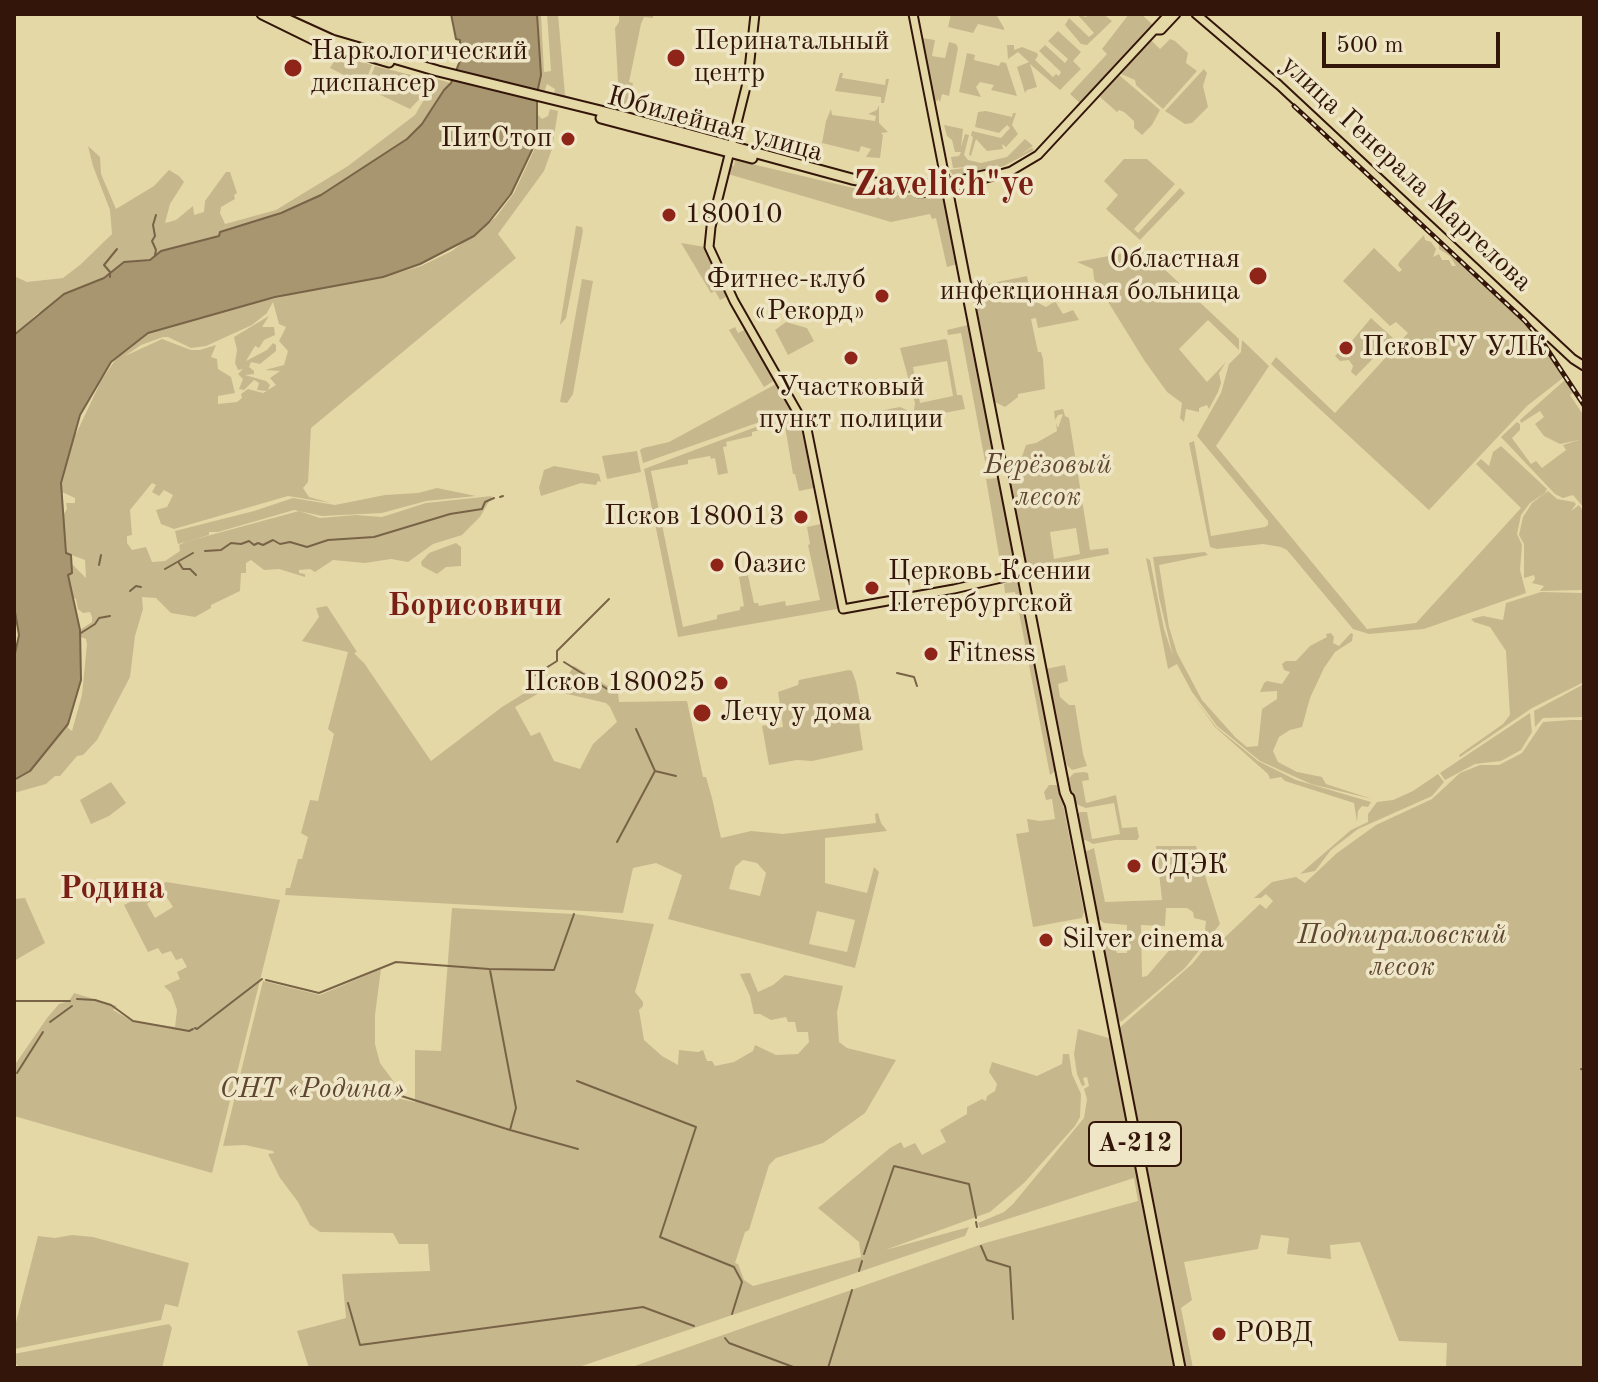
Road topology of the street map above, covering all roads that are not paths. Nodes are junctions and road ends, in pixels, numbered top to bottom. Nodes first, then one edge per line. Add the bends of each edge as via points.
1 (262, 14) edge
2 (275, 14) edge
3 (755, 14) edge
4 (913, 14) edge
5 (1169, 14) edge
6 (1176, 14) edge
7 (1196, 14) edge
8 (1158, 30) junction
9 (304, 32) junction
10 (732, 150) junction
11 (947, 186) junction
12 (1584, 366) edge
13 (1023, 573) junction
14 (1180, 1368) edge

1 - 9 highway
2 - 9 highway
3 - 10 main road
4 - 11 main road
5 - 8 main road, Юбилейная улица
6 - 8 main road, Юбилейная улица
7 - 12 main road, улица Генерала Маргелова
8 - 11 main road, Юбилейная улица via 1041,150 995,172
9 - 10 highway, Юбилейная улица
10 - 11 highway, Юбилейная улица via 876,185
10 - 13 main road via 709,248 807,429 843,609
11 - 13 highway, А-212
13 - 14 highway, А-212

